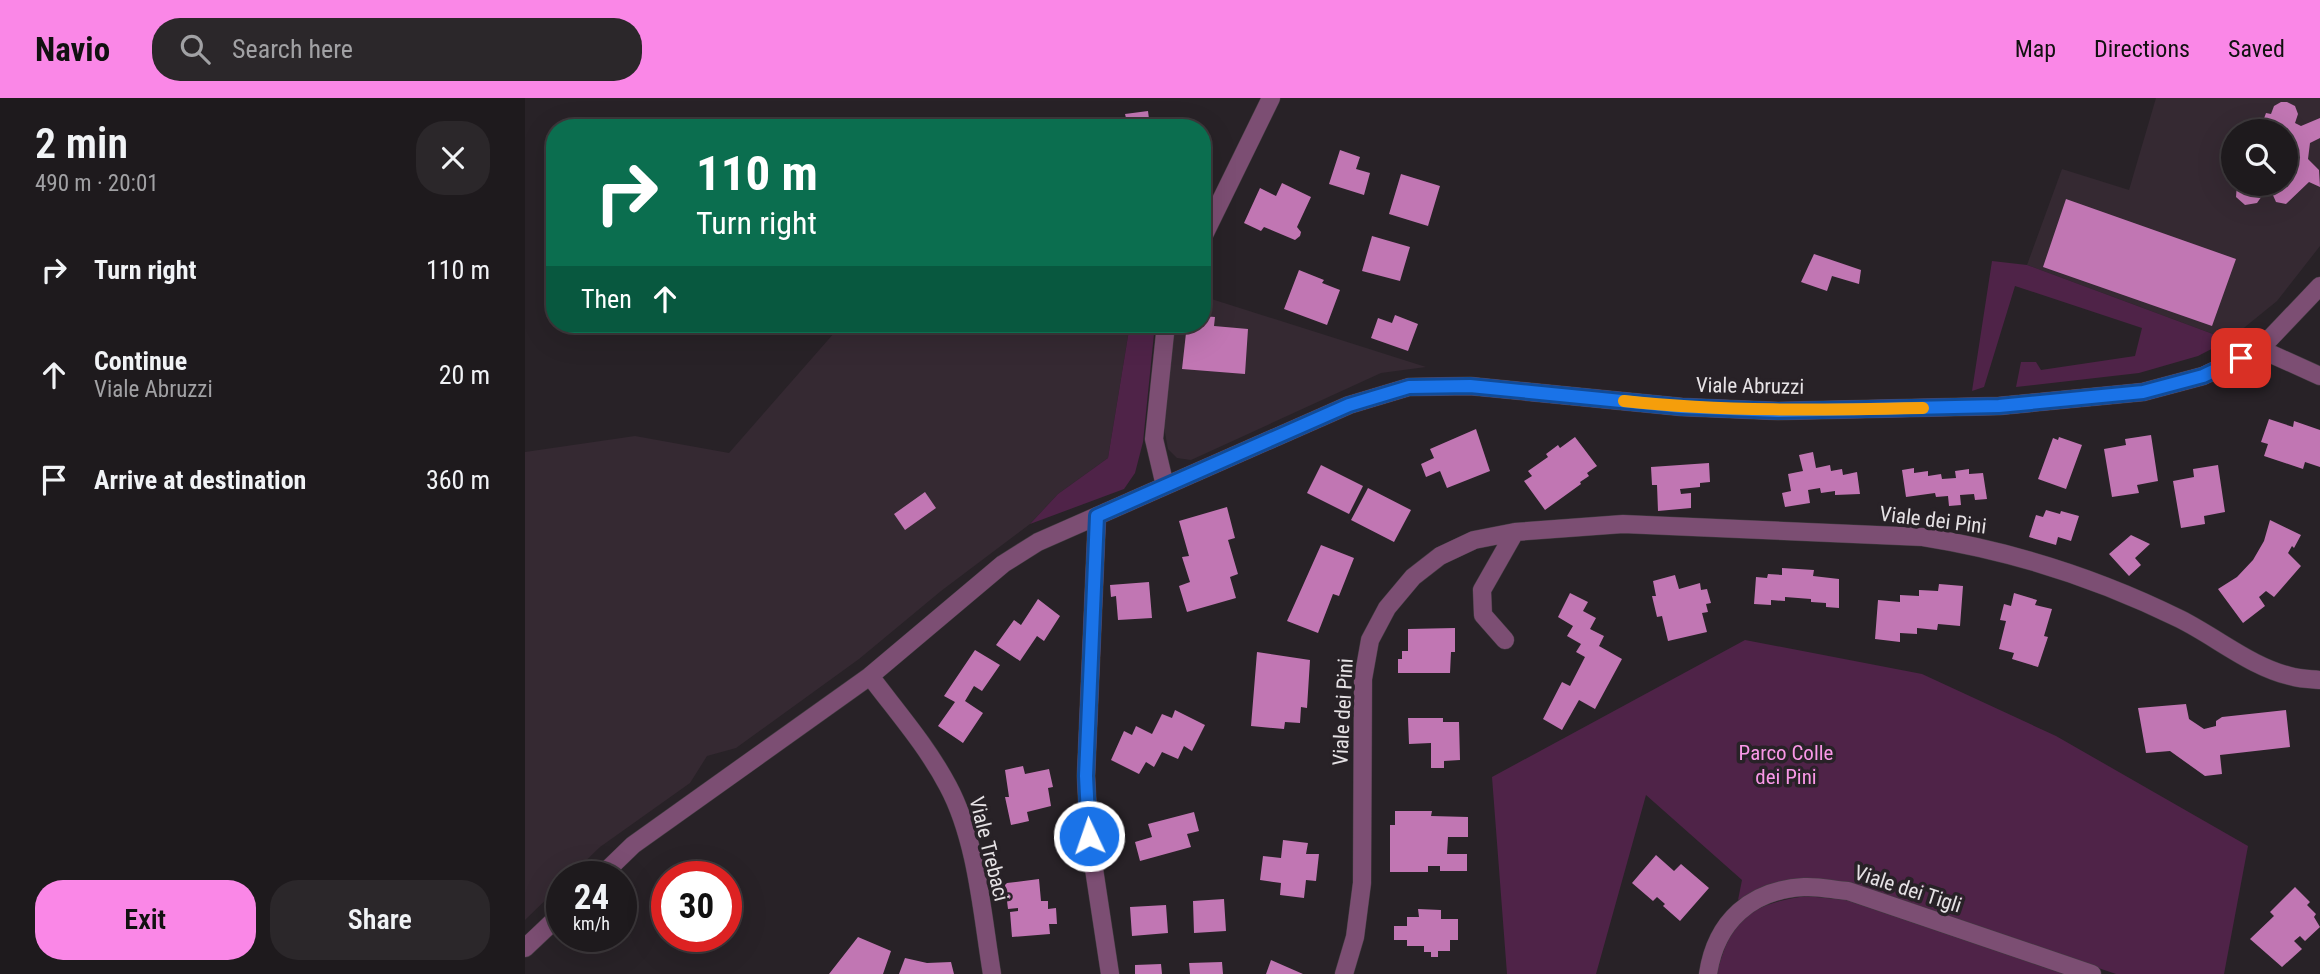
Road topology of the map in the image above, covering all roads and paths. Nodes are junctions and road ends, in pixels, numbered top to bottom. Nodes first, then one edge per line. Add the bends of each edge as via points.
1 (1271, 98) edge
2 (1211, 220) edge
3 (2320, 286) edge
4 (1165, 333) edge
5 (2260, 349) junction
6 (2320, 376) edge
7 (1165, 486) junction
8 (1097, 516) junction
9 (1515, 532) junction
10 (1505, 640) dead end
11 (870, 676) junction
12 (2320, 680) edge
13 (616, 861) edge
14 (546, 928) edge
15 (525, 948) edge
16 (992, 974) edge
17 (1110, 974) edge
18 (1344, 974) edge
19 (1708, 974) edge
20 (2092, 974) edge

1 - 2 street
3 - 5 street, Viale Abruzzi
4 - 7 street via 1154,439
5 - 6 street
5 - 7 street, Viale Abruzzi via 2203,376 2143,392 1999,406 1778,411 1682,407 1470,386 1409,387 1349,405
7 - 8 street, Viale Abruzzi
8 - 11 street, Viale Abruzzi via 1038,542 1003,564
8 - 17 street via 1086,776 1089,836
9 - 10 street via 1482,590 1483,615
9 - 12 street, Viale dei Pini via 1623,524 1923,537 1971,545 2098,583 2181,620 2263,666 2293,677
9 - 18 street, Viale dei Pini via 1474,540 1440,556 1413,577 1387,608 1370,640 1363,679 1362,883 1355,937
11 - 13 street, Viale Abruzzi via 673,815
11 - 16 street, Viale Trebaci via 930,755 962,818
14 - 15 street
19 - 20 street, Viale dei Tigli via 1720,932 1743,906 1773,892 1805,886 1848,891

